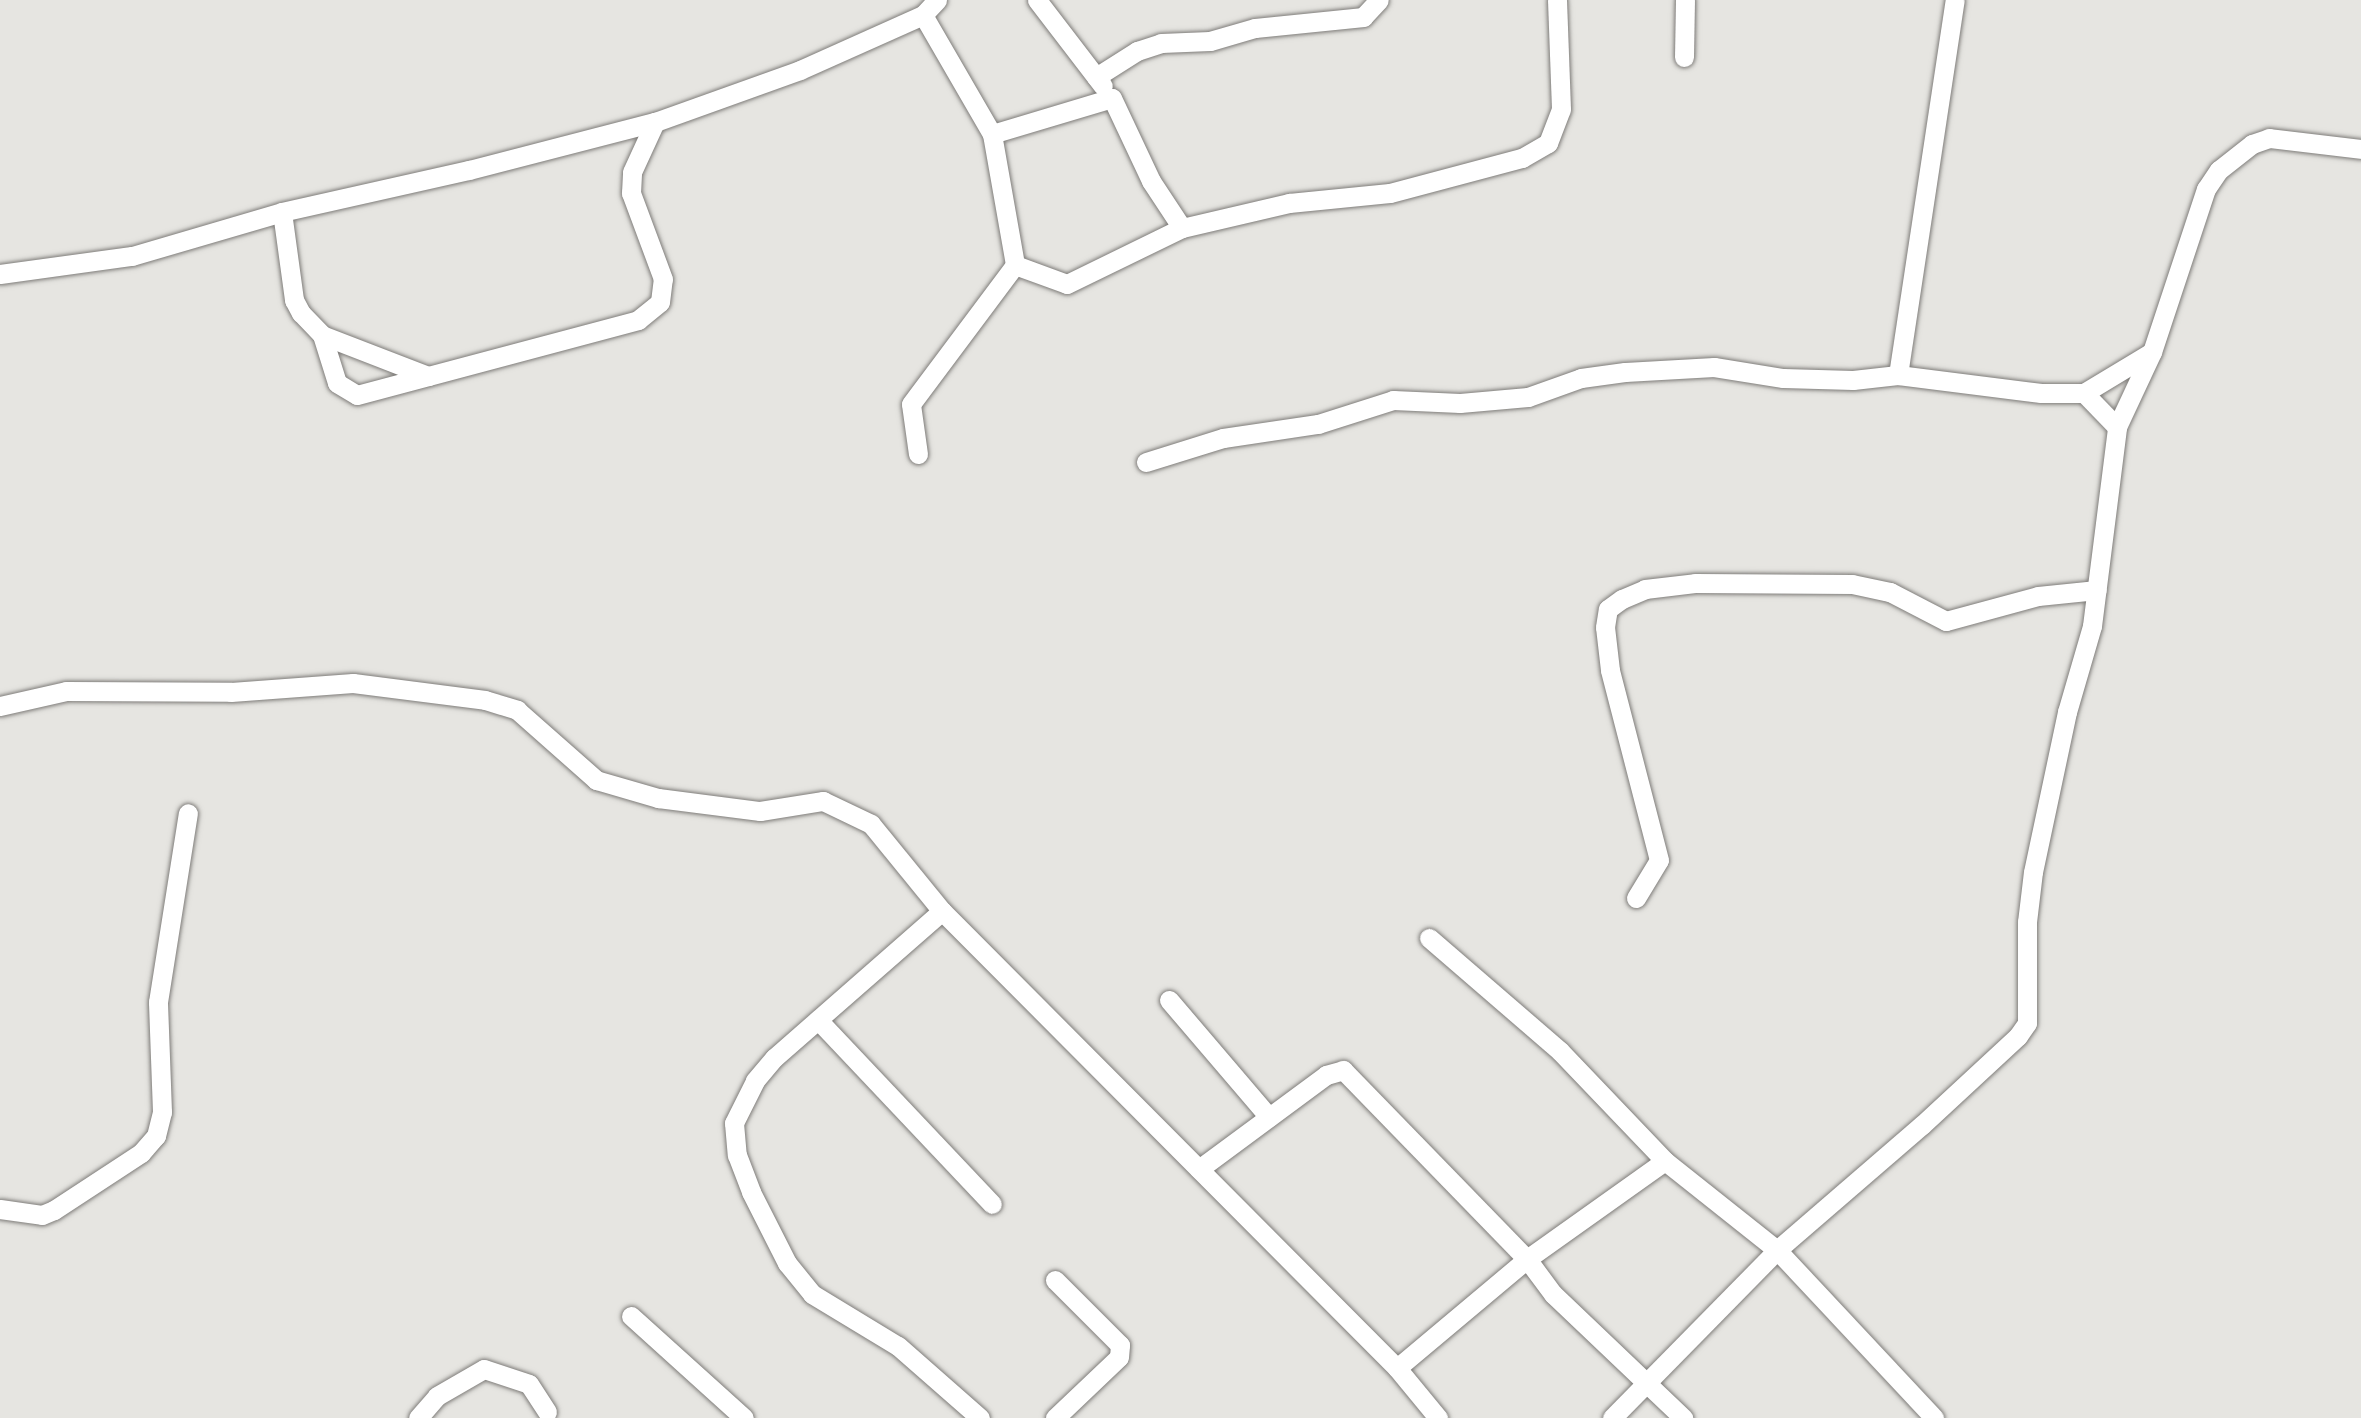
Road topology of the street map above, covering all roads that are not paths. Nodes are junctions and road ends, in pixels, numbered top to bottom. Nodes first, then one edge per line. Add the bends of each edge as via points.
1 (937, 0) edge
2 (1037, 0) edge
3 (1379, 0) edge
4 (1557, 0) edge
5 (1685, 0) edge
6 (1955, 0) edge
7 (923, 15) junction
8 (1684, 57) dead end
9 (1096, 77) junction
10 (1112, 98) junction
11 (655, 122) junction
12 (992, 134) junction
13 (2361, 149) edge
14 (282, 212) junction
15 (1182, 228) junction
16 (1015, 265) junction
17 (0, 274) edge
18 (323, 335) junction
19 (2152, 352) junction
20 (1898, 375) junction
21 (428, 376) junction
22 (2084, 393) junction
23 (2117, 427) junction
24 (918, 454) dead end
25 (1146, 462) dead end
26 (2097, 590) junction
27 (0, 706) edge
28 (188, 813) dead end
29 (1636, 898) dead end
30 (942, 911) junction
31 (1429, 938) dead end
32 (1170, 1000) dead end
33 (818, 1020) junction
34 (1269, 1117) junction
35 (1665, 1161) junction
36 (1199, 1169) junction
37 (992, 1204) dead end
38 (0, 1209) edge
39 (1777, 1250) junction
40 (1527, 1259) junction
41 (1055, 1280) dead end
42 (631, 1316) dead end
43 (1397, 1368) junction
44 (1645, 1383) junction
45 (547, 1412) dead end
46 (418, 1418) edge
47 (744, 1418) edge
48 (980, 1418) edge
49 (1055, 1418) edge
50 (1438, 1418) edge
51 (1612, 1418) edge
52 (1683, 1418) edge
53 (1934, 1418) edge

1 - 7 street
2 - 9 street
3 - 9 street via 1363,17 1255,28 1217,40 1161,43 1137,51
4 - 15 street via 1561,109 1548,143 1522,158 1390,193 1289,203
5 - 8 street
6 - 20 street
7 - 11 street via 800,70
7 - 12 street
9 - 10 street
10 - 12 street
10 - 15 street via 1151,181
11 - 14 street
11 - 21 street via 632,172 631,193 663,279 660,302 638,320
12 - 16 street
13 - 19 street via 2269,138 2252,144 2219,170 2206,189
14 - 17 street via 132,256
14 - 18 street via 294,300
15 - 16 street via 1067,284
16 - 24 street via 911,404
18 - 21 street
18 - 21 street via 337,383 346,392 357,394
19 - 22 street
19 - 23 street
20 - 22 street via 2041,393
20 - 25 street via 1853,380 1783,378 1714,367 1625,372 1581,378 1528,397 1460,403 1392,400 1318,424 1223,438
22 - 23 street
23 - 26 street
26 - 29 street via 2038,596 1946,621 1890,592 1852,584 1695,583 1645,589 1622,599 1608,609 1605,626 1610,670 1659,860
26 - 39 street via 2033,872 2027,922 2027,1023 1922,1125
27 - 30 street via 66,691 231,692 353,683 485,700 517,710 596,780 658,798 760,811 823,801 871,824
28 - 38 street via 158,1002 162,1112 156,1136 141,1153 54,1210 42,1215
30 - 33 street
30 - 36 street
31 - 35 street via 1560,1051
32 - 34 street
33 - 37 street
33 - 48 street via 755,1081 734,1123 737,1155 751,1192 787,1263 812,1294 898,1346
34 - 36 street
34 - 40 street via 1326,1075 1343,1070
35 - 39 street
35 - 40 street
36 - 43 street
39 - 44 street
39 - 53 street
40 - 43 street
40 - 44 street via 1553,1294
41 - 49 street via 1120,1345 1119,1357
42 - 47 street
43 - 50 street
44 - 51 street
44 - 52 street
45 - 46 street via 529,1384 484,1369 446,1390

